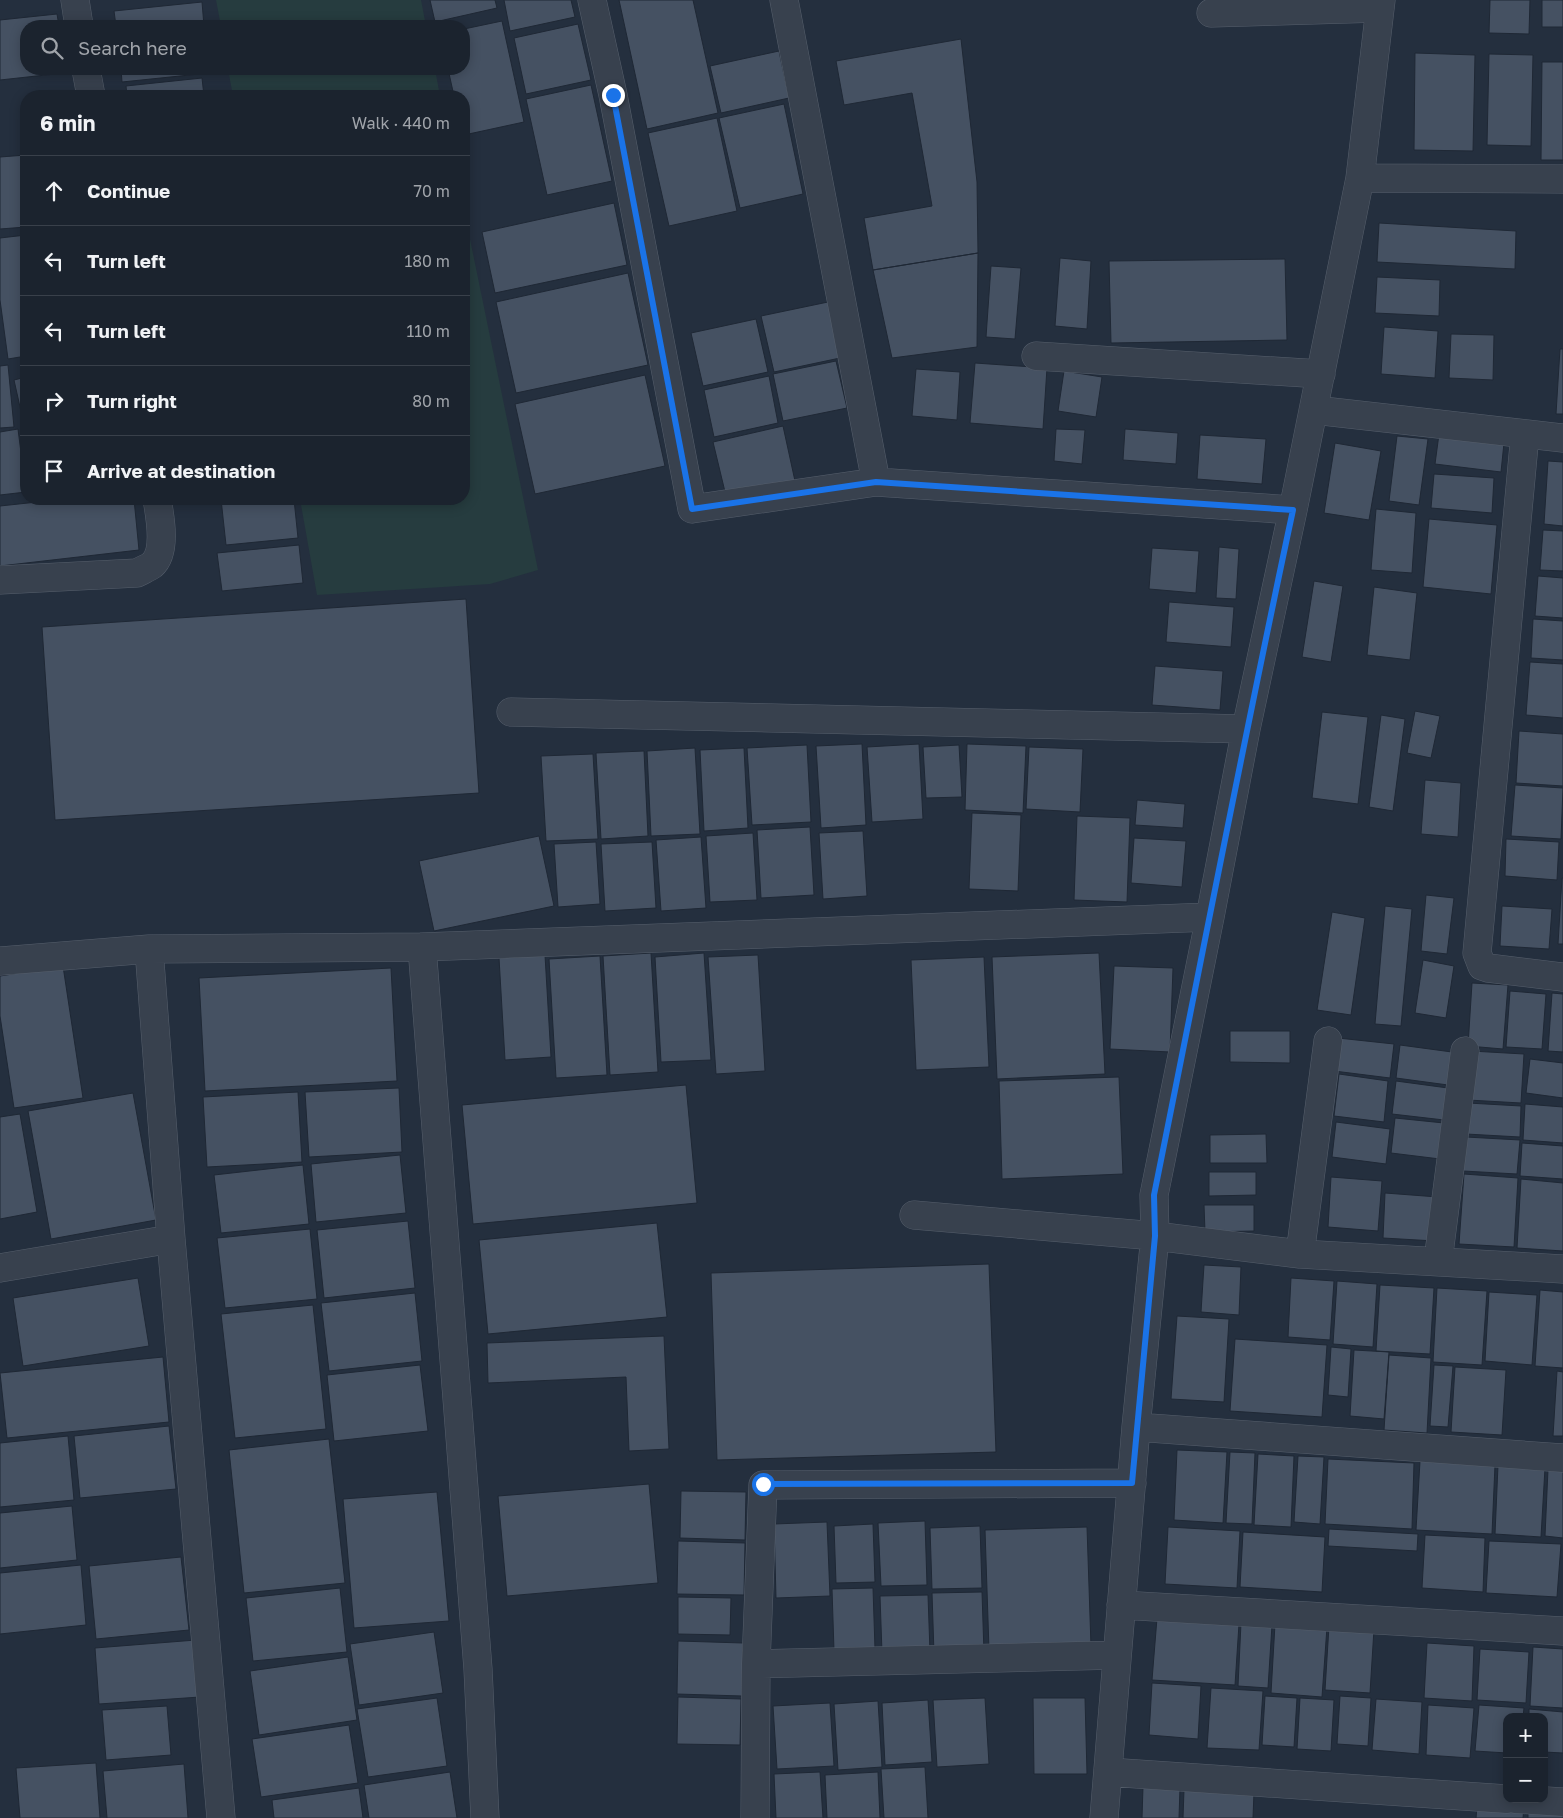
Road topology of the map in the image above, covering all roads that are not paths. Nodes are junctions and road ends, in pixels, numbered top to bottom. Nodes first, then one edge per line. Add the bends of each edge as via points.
1 (75, 0) edge
2 (592, 0) edge
3 (784, 0) edge
4 (1381, 4) edge
5 (1211, 13) dead end
6 (79, 20) edge
7 (87, 75) edge
8 (90, 90) edge
9 (1360, 178) junction
10 (1563, 179) edge
11 (1036, 356) dead end
12 (1321, 374) junction
13 (1314, 410) junction
14 (1526, 434) junction
15 (1563, 438) edge
16 (876, 482) junction
17 (158, 505) edge
18 (1293, 510) junction
19 (0, 580) edge
20 (511, 712) dead end
21 (1246, 729) junction
22 (1210, 917) junction
23 (422, 947) junction
24 (149, 949) junction
25 (0, 960) edge
26 (1563, 978) edge
27 (1328, 1041) dead end
28 (1465, 1052) dead end
29 (914, 1215) dead end
30 (1155, 1236) junction
31 (171, 1239) junction
32 (1300, 1254) junction
33 (1438, 1262) junction
34 (0, 1268) edge
35 (1563, 1268) edge
36 (1136, 1427) junction
37 (1563, 1458) edge
38 (1132, 1483) junction
39 (1121, 1605) junction
40 (1563, 1631) edge
41 (1118, 1655) junction
42 (756, 1664) junction
43 (1108, 1772) junction
44 (1503, 1799) edge
45 (1548, 1801) edge
46 (1563, 1802) edge
47 (221, 1818) edge
48 (486, 1818) edge
49 (755, 1818) edge
50 (1104, 1818) edge

1 - 6 street
2 - 16 street via 692,509
3 - 16 street
4 - 5 street
4 - 9 street
7 - 8 street
9 - 10 street
9 - 12 street
11 - 12 street
12 - 13 street
13 - 14 street
13 - 18 street
14 - 15 street
14 - 26 street via 1477,953 1482,966 1488,968
16 - 18 street
17 - 19 street via 160,551 153,564 138,572
18 - 21 street
20 - 21 street
21 - 22 street
22 - 23 street
22 - 30 street via 1154,1195
23 - 24 street
23 - 48 street via 478,1669
24 - 25 street
24 - 31 street
27 - 32 street
28 - 33 street
29 - 30 street
30 - 32 street
30 - 36 street
31 - 34 street
31 - 47 street
32 - 33 street
33 - 35 street
36 - 37 street
36 - 38 street
38 - 39 street
38 - 42 street via 763,1484
39 - 40 street
39 - 41 street
41 - 42 street
41 - 43 street
42 - 49 street
43 - 44 street
43 - 50 street
45 - 46 street

